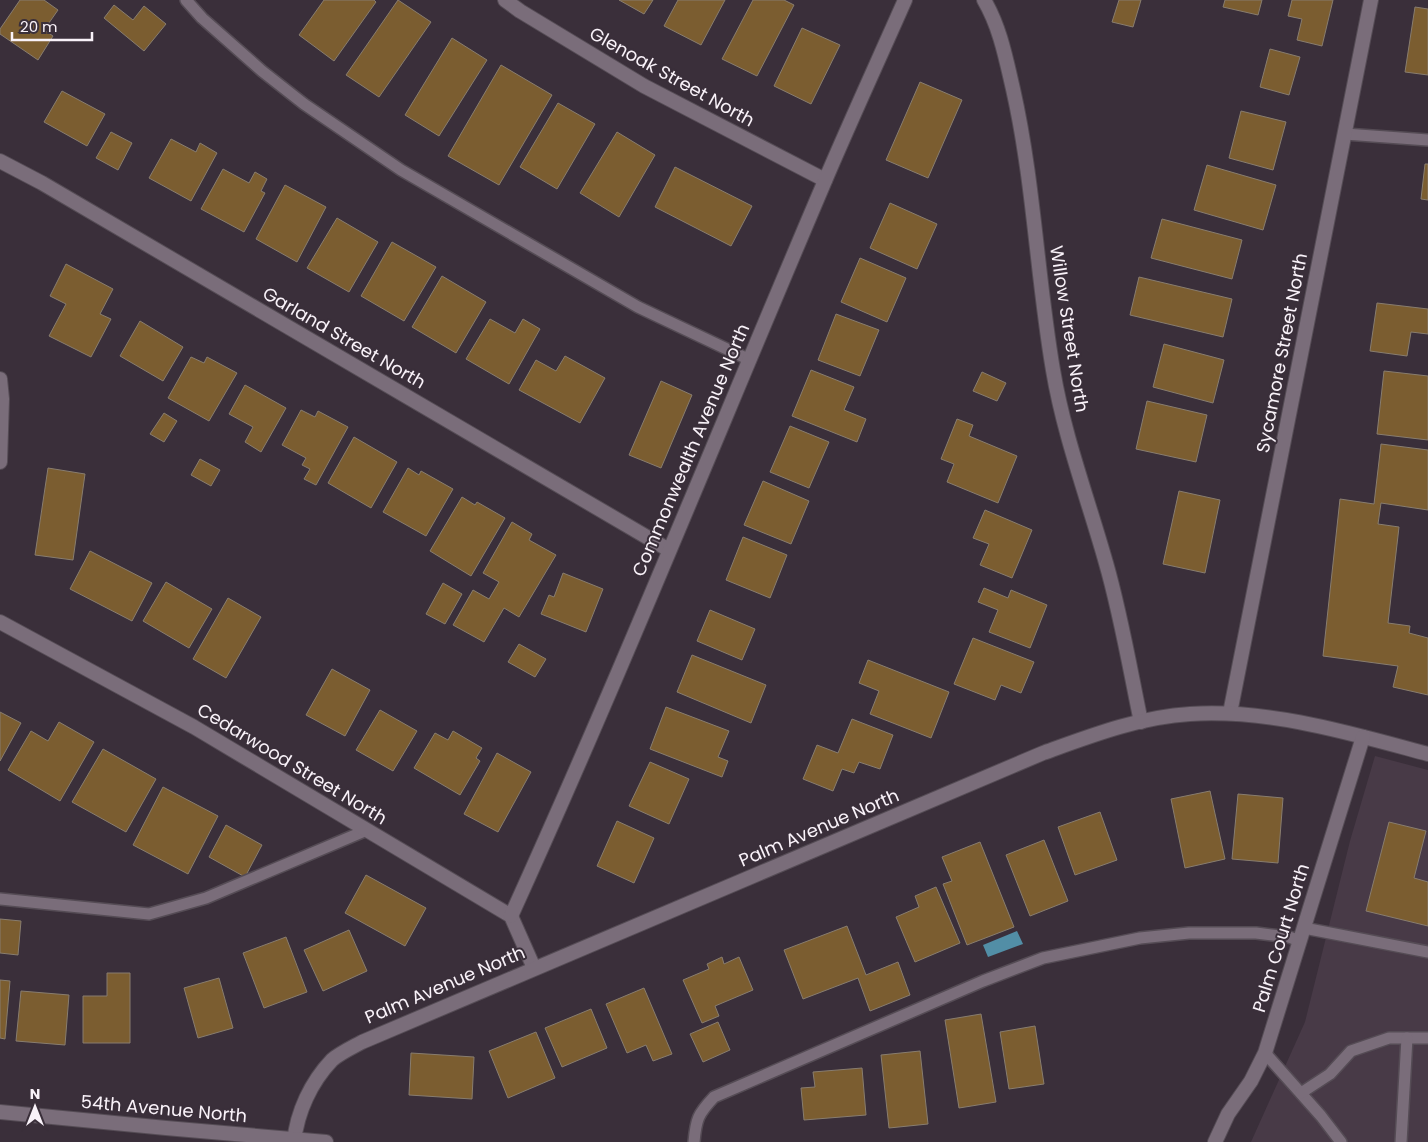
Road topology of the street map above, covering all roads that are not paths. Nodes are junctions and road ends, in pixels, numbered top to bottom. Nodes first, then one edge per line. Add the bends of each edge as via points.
1 (186, 0) edge
2 (506, 0) edge
3 (905, 0) edge
4 (984, 0) edge
5 (1372, 0) edge
6 (1345, 134) junction
7 (1428, 140) edge
8 (0, 161) edge
9 (825, 180) junction
10 (750, 360) junction
11 (0, 378) edge
12 (0, 462) edge
13 (669, 550) junction
14 (0, 622) edge
15 (1230, 713) junction
16 (1141, 722) junction
17 (1363, 737) junction
18 (1428, 754) edge
19 (367, 830) junction
20 (0, 900) edge
21 (511, 916) junction
22 (1302, 934) junction
23 (1428, 952) edge
24 (534, 968) junction
25 (1407, 1038) junction
26 (1428, 1038) edge
27 (1265, 1053) junction
28 (1301, 1093) junction
29 (0, 1112) edge
30 (294, 1140) edge
31 (326, 1142) edge
32 (694, 1142) edge
33 (1215, 1142) edge
34 (1341, 1142) edge
35 (1401, 1142) edge

1 - 10 lane via 262,71 304,104 401,170 638,307
2 - 9 street, Glenoak Street North via 644,86
3 - 9 street, Commonwealth Avenue North
4 - 16 street, Willow Street North via 992,14 1006,59 1017,110 1029,178 1053,371 1069,442 1106,564
5 - 6 street, Sycamore Street North
6 - 7 lane
6 - 15 street, Sycamore Street North
8 - 13 street, Garland Street North
9 - 10 street, Commonwealth Avenue North
10 - 13 street, Commonwealth Avenue North
11 - 12 street
13 - 21 street, Commonwealth Avenue North
14 - 19 street, Cedarwood Street North via 194,727
15 - 16 street, Palm Avenue North via 1188,714
15 - 17 street, Palm Avenue North via 1281,718
16 - 24 street, Palm Avenue North via 1043,753
17 - 18 street, Palm Avenue North
17 - 22 street, Palm Court North
19 - 20 lane via 206,898 149,914
19 - 21 street, Cedarwood Street North
21 - 24 street
22 - 23 lane
22 - 27 street, Palm Court North
22 - 32 lane via 1289,937 1256,932 1189,933 1140,938 1043,958 714,1097 702,1110
24 - 30 street, Palm Avenue North via 362,1042 333,1059 312,1087 302,1108
25 - 26 lane
25 - 28 lane via 1389,1038 1352,1051 1330,1074
25 - 35 lane
27 - 28 lane
27 - 33 street, Palm Court North
28 - 34 lane
29 - 30 street, 54th Avenue North
30 - 31 street, 54th Avenue North

